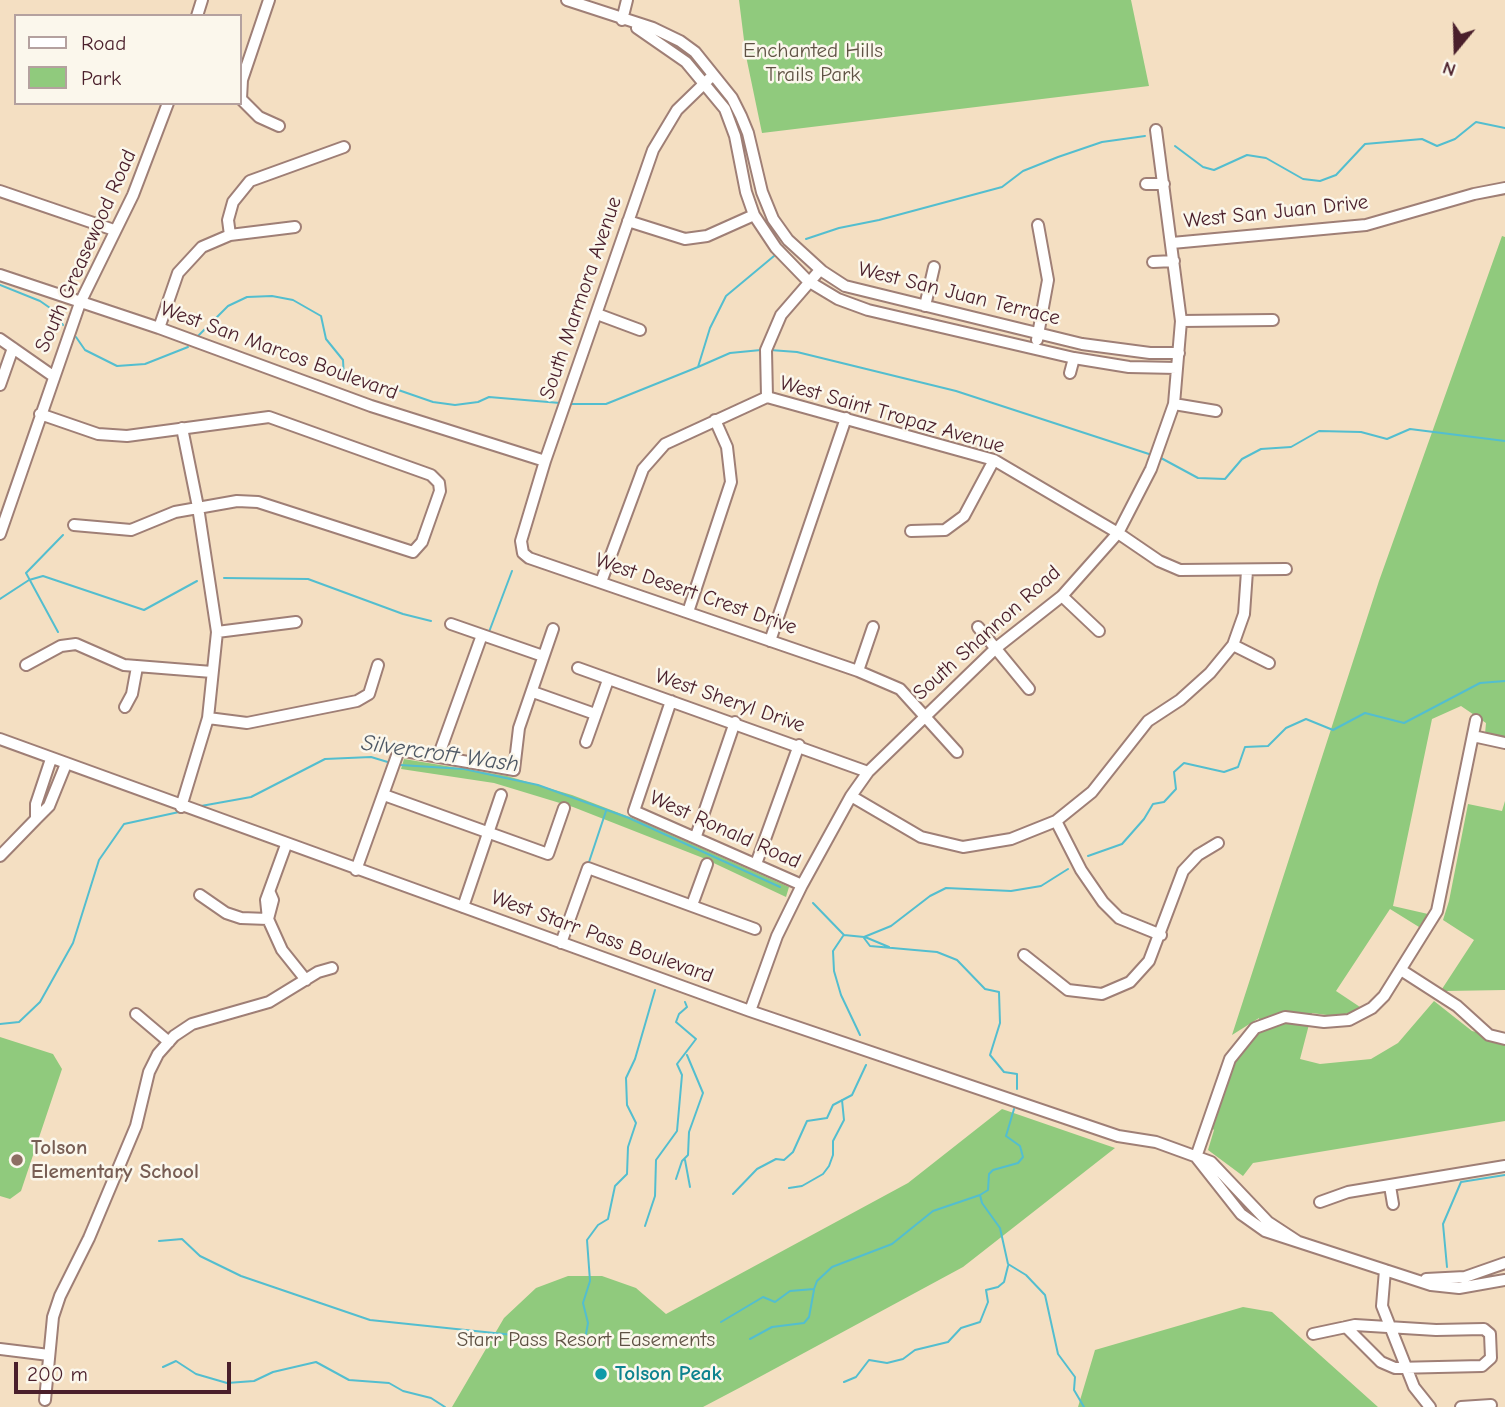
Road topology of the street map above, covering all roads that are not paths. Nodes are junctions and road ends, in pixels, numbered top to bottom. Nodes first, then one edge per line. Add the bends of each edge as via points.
1 (269, 0) edge
2 (567, 0) edge
3 (627, 0) edge
4 (622, 20) junction
5 (710, 78) junction
6 (242, 80) edge
7 (242, 100) edge
8 (166, 105) edge
9 (279, 126) dead end
10 (1156, 130) dead end
11 (344, 147) dead end
12 (1146, 184) dead end
13 (1164, 184) junction
14 (1505, 188) edge
15 (0, 191) edge
16 (754, 215) junction
17 (628, 221) junction
18 (1038, 225) dead end
19 (295, 227) dead end
20 (114, 230) junction
21 (230, 236) junction
22 (1172, 243) junction
23 (1174, 261) junction
24 (1153, 262) dead end
25 (934, 267) dead end
26 (820, 270) junction
27 (0, 275) edge
28 (808, 281) junction
29 (80, 303) junction
30 (925, 306) junction
31 (597, 314) junction
32 (1273, 320) dead end
33 (1181, 321) junction
34 (159, 328) junction
35 (640, 330) dead end
36 (1038, 332) junction
37 (0, 339) edge
38 (13, 348) junction
39 (1035, 348) junction
40 (1179, 353) junction
41 (1074, 358) junction
42 (1177, 368) junction
43 (1070, 373) dead end
44 (53, 376) junction
45 (0, 385) edge
46 (767, 397) junction
47 (1174, 404) junction
48 (1216, 411) dead end
49 (40, 414) junction
50 (846, 418) junction
51 (715, 420) junction
52 (182, 428) junction
53 (994, 460) junction
54 (545, 461) junction
55 (1034, 470) dead end
56 (1027, 480) junction
57 (198, 507) junction
58 (74, 525) dead end
59 (911, 531) dead end
60 (1118, 533) junction
61 (0, 534) edge
62 (519, 554) joint
63 (1286, 569) dead end
64 (1247, 570) junction
65 (601, 582) junction
66 (1062, 596) junction
67 (688, 612) junction
68 (296, 622) dead end
69 (451, 624) dead end
70 (873, 626) dead end
71 (978, 627) dead end
72 (553, 629) dead end
73 (1099, 631) dead end
74 (218, 632) junction
75 (482, 635) junction
76 (770, 641) junction
77 (1233, 646) junction
78 (996, 648) junction
79 (543, 656) junction
80 (1269, 663) dead end
81 (26, 665) dead end
82 (379, 665) dead end
83 (137, 667) junction
84 (578, 668) dead end
85 (858, 671) junction
86 (212, 672) junction
87 (608, 680) junction
88 (1029, 689) dead end
89 (533, 692) junction
90 (671, 701) junction
91 (125, 706) dead end
92 (595, 714) junction
93 (924, 715) junction
94 (208, 718) junction
95 (1476, 720) dead end
96 (735, 722) junction
97 (1473, 736) junction
98 (0, 739) edge
99 (586, 742) dead end
100 (1505, 743) edge
101 (799, 745) junction
102 (957, 752) dead end
103 (438, 757) junction
104 (51, 759) junction
105 (65, 764) junction
106 (868, 772) junction
107 (41, 792) junction
108 (53, 795) junction
109 (384, 795) junction
110 (501, 796) dead end
111 (851, 796) junction
112 (181, 807) junction
113 (564, 808) dead end
114 (36, 819) junction
115 (1056, 821) junction
116 (488, 833) junction
117 (696, 836) junction
118 (1218, 843) dead end
119 (286, 845) junction
120 (0, 856) edge
121 (706, 864) dead end
122 (757, 864) junction
123 (356, 870) junction
124 (802, 885) junction
125 (200, 895) dead end
126 (692, 905) junction
127 (463, 907) junction
128 (268, 919) junction
129 (755, 929) dead end
130 (1161, 935) junction
131 (561, 943) junction
132 (1024, 955) dead end
133 (332, 968) dead end
134 (1401, 970) junction
135 (306, 980) junction
136 (750, 1011) junction
137 (136, 1014) dead end
138 (1505, 1039) edge
139 (169, 1042) junction
140 (1196, 1157) junction
141 (1505, 1166) edge
142 (1390, 1186) junction
143 (1320, 1202) dead end
144 (1393, 1204) dead end
145 (1505, 1263) edge
146 (1385, 1270) junction
147 (1406, 1277) junction
148 (1505, 1280) edge
149 (1389, 1326) junction
150 (1346, 1327) junction
151 (1313, 1335) dead end
152 (0, 1349) edge
153 (49, 1355) junction
154 (1408, 1370) junction
155 (45, 1400) dead end
156 (1491, 1405) dead end
157 (1430, 1407) edge
158 (1461, 1407) edge

1 - 6 street
2 - 4 street, West San Juan Terrace
3 - 4 street
4 - 5 street, West San Juan Terrace
5 - 16 street, West San Juan Terrace via 735,136
5 - 17 street, South Marmora Avenue via 665,125
5 - 26 street, West San Juan Terrace via 732,99 748,133 759,184 774,219 788,240
7 - 9 street via 259,117
8 - 20 street, South Greasewood Road via 152,152
10 - 13 street, South Shannon Road
11 - 21 street via 250,181 233,202
12 - 13 street
13 - 22 street, South Shannon Road
14 - 22 street, West San Juan Drive via 1366,225
15 - 20 street
16 - 17 street via 707,236 685,239
16 - 28 street, West San Juan Terrace via 776,248
17 - 31 street, South Marmora Avenue
18 - 36 street via 1048,280
19 - 21 street
20 - 29 street, South Greasewood Road
21 - 34 street via 202,247 188,259 178,273
22 - 23 street, South Shannon Road
23 - 24 street
23 - 33 street, South Shannon Road
25 - 30 street
26 - 28 street
26 - 30 street, West San Juan Terrace via 845,286
27 - 29 street, West San Marcos Boulevard
28 - 39 street, West San Juan Terrace via 868,310
28 - 46 street via 781,315 764,354
29 - 34 street, West San Marcos Boulevard
29 - 44 street, South Greasewood Road
30 - 36 street, West San Juan Terrace
31 - 35 street
31 - 54 street, South Marmora Avenue
32 - 33 street
33 - 40 street, South Shannon Road
34 - 54 street, West San Marcos Boulevard via 371,406
36 - 39 street
36 - 40 street, West San Juan Terrace via 1131,352
37 - 38 street
38 - 44 street
38 - 45 street
39 - 41 street, West San Juan Terrace
40 - 42 street, South Shannon Road
41 - 42 street, West San Juan Terrace via 1139,368
41 - 43 street
42 - 47 street, South Shannon Road
44 - 49 street, South Greasewood Road
46 - 50 street, West Saint Tropaz Avenue
46 - 51 street, West Saint Tropaz Avenue
47 - 48 street
47 - 60 street, South Shannon Road via 1151,469
49 - 52 street via 98,434 127,436
49 - 61 street, South Greasewood Road
50 - 53 street, West Saint Tropaz Avenue
50 - 76 street
51 - 65 street, West Saint Tropaz Avenue via 665,444 643,469
51 - 67 street via 727,447 731,482
52 - 57 street
52 - 57 street via 269,417 442,481 414,555 258,502
53 - 56 street, West Saint Tropaz Avenue
53 - 59 street via 964,516 945,530
54 - 62 street, South Marmora Avenue
55 - 56 street
56 - 60 street, West Saint Tropaz Avenue
57 - 58 street via 158,517 131,530
57 - 74 street
60 - 64 street, West Saint Tropaz Avenue via 1180,570
60 - 66 street, South Shannon Road
62 - 65 street, West Desert Crest Drive
63 - 64 street, West Saint Tropaz Avenue
64 - 77 street via 1244,614
65 - 67 street, West Desert Crest Drive
66 - 73 street
66 - 78 street, South Shannon Road
67 - 76 street, West Desert Crest Drive
68 - 74 street
69 - 75 street
70 - 85 street
71 - 78 street
72 - 79 street
74 - 86 street
75 - 79 street
75 - 103 street
76 - 85 street, West Desert Crest Drive
77 - 80 street
77 - 115 street via 1180,700 1148,721 1091,792
78 - 88 street
78 - 93 street, South Shannon Road
79 - 89 street
81 - 83 street via 61,646 76,644
82 - 94 street via 366,700 247,723
83 - 86 street
83 - 91 street
84 - 87 street, West Sheryl Drive
85 - 93 street, West Desert Crest Drive via 900,689
86 - 94 street
87 - 90 street, West Sheryl Drive
87 - 92 street
89 - 92 street
89 - 103 street via 519,728 514,771
90 - 96 street, West Sheryl Drive
90 - 117 street, West Ronald Road via 634,811
92 - 99 street
93 - 102 street, West Desert Crest Drive
93 - 106 street, South Shannon Road
94 - 112 street
95 - 97 street
96 - 101 street, West Sheryl Drive
96 - 117 street
97 - 100 street
97 - 134 street via 1439,904
98 - 104 street, West Starr Pass Boulevard
101 - 106 street, West Sheryl Drive
101 - 122 street
103 - 109 street via 399,750
104 - 105 street, West Starr Pass Boulevard
104 - 107 street
105 - 108 street
105 - 112 street, West Starr Pass Boulevard
106 - 111 street, South Shannon Road
107 - 108 street
107 - 114 street
108 - 114 street
109 - 116 street
109 - 123 street
110 - 116 street
111 - 115 street via 922,837 963,847 1011,839
111 - 124 street, South Shannon Road
112 - 119 street, West Starr Pass Boulevard
113 - 116 street via 548,854
114 - 120 street
115 - 130 street via 1103,902 1119,918
116 - 127 street
117 - 122 street, West Ronald Road
118 - 130 street via 1183,871
119 - 123 street, West Starr Pass Boulevard
119 - 128 street via 271,881
121 - 126 street
122 - 124 street, West Ronald Road
123 - 127 street, West Starr Pass Boulevard
124 - 136 street, South Shannon Road via 777,936
125 - 128 street via 226,913
126 - 129 street
126 - 131 street via 589,868
127 - 131 street, West Starr Pass Boulevard
128 - 135 street via 282,950
130 - 132 street via 1149,961 1130,982 1102,994 1068,990
131 - 136 street, West Starr Pass Boulevard
133 - 135 street
134 - 138 street via 1457,1006 1489,1035
134 - 140 street via 1384,996 1359,1017 1334,1023 1285,1017 1253,1030 1229,1060
135 - 139 street via 269,1002 192,1024
136 - 140 street, West Starr Pass Boulevard via 1118,1136 1156,1142
137 - 139 street
139 - 153 street via 149,1072 136,1126 60,1296
140 - 146 street, West Starr Pass Boulevard via 1211,1162 1268,1222 1297,1241
141 - 142 street
142 - 143 street via 1348,1192
142 - 144 street
145 - 147 street, West Starr Pass Boulevard via 1465,1277
146 - 147 street, West Starr Pass Boulevard
146 - 149 street via 1380,1299
147 - 148 street, West Starr Pass Boulevard via 1459,1288
149 - 150 street
149 - 154 street
149 - 154 street via 1483,1329 1490,1334 1491,1358 1482,1366
150 - 151 street
150 - 154 street via 1381,1362
152 - 153 street
153 - 155 street
154 - 157 street via 1419,1397
156 - 158 street

